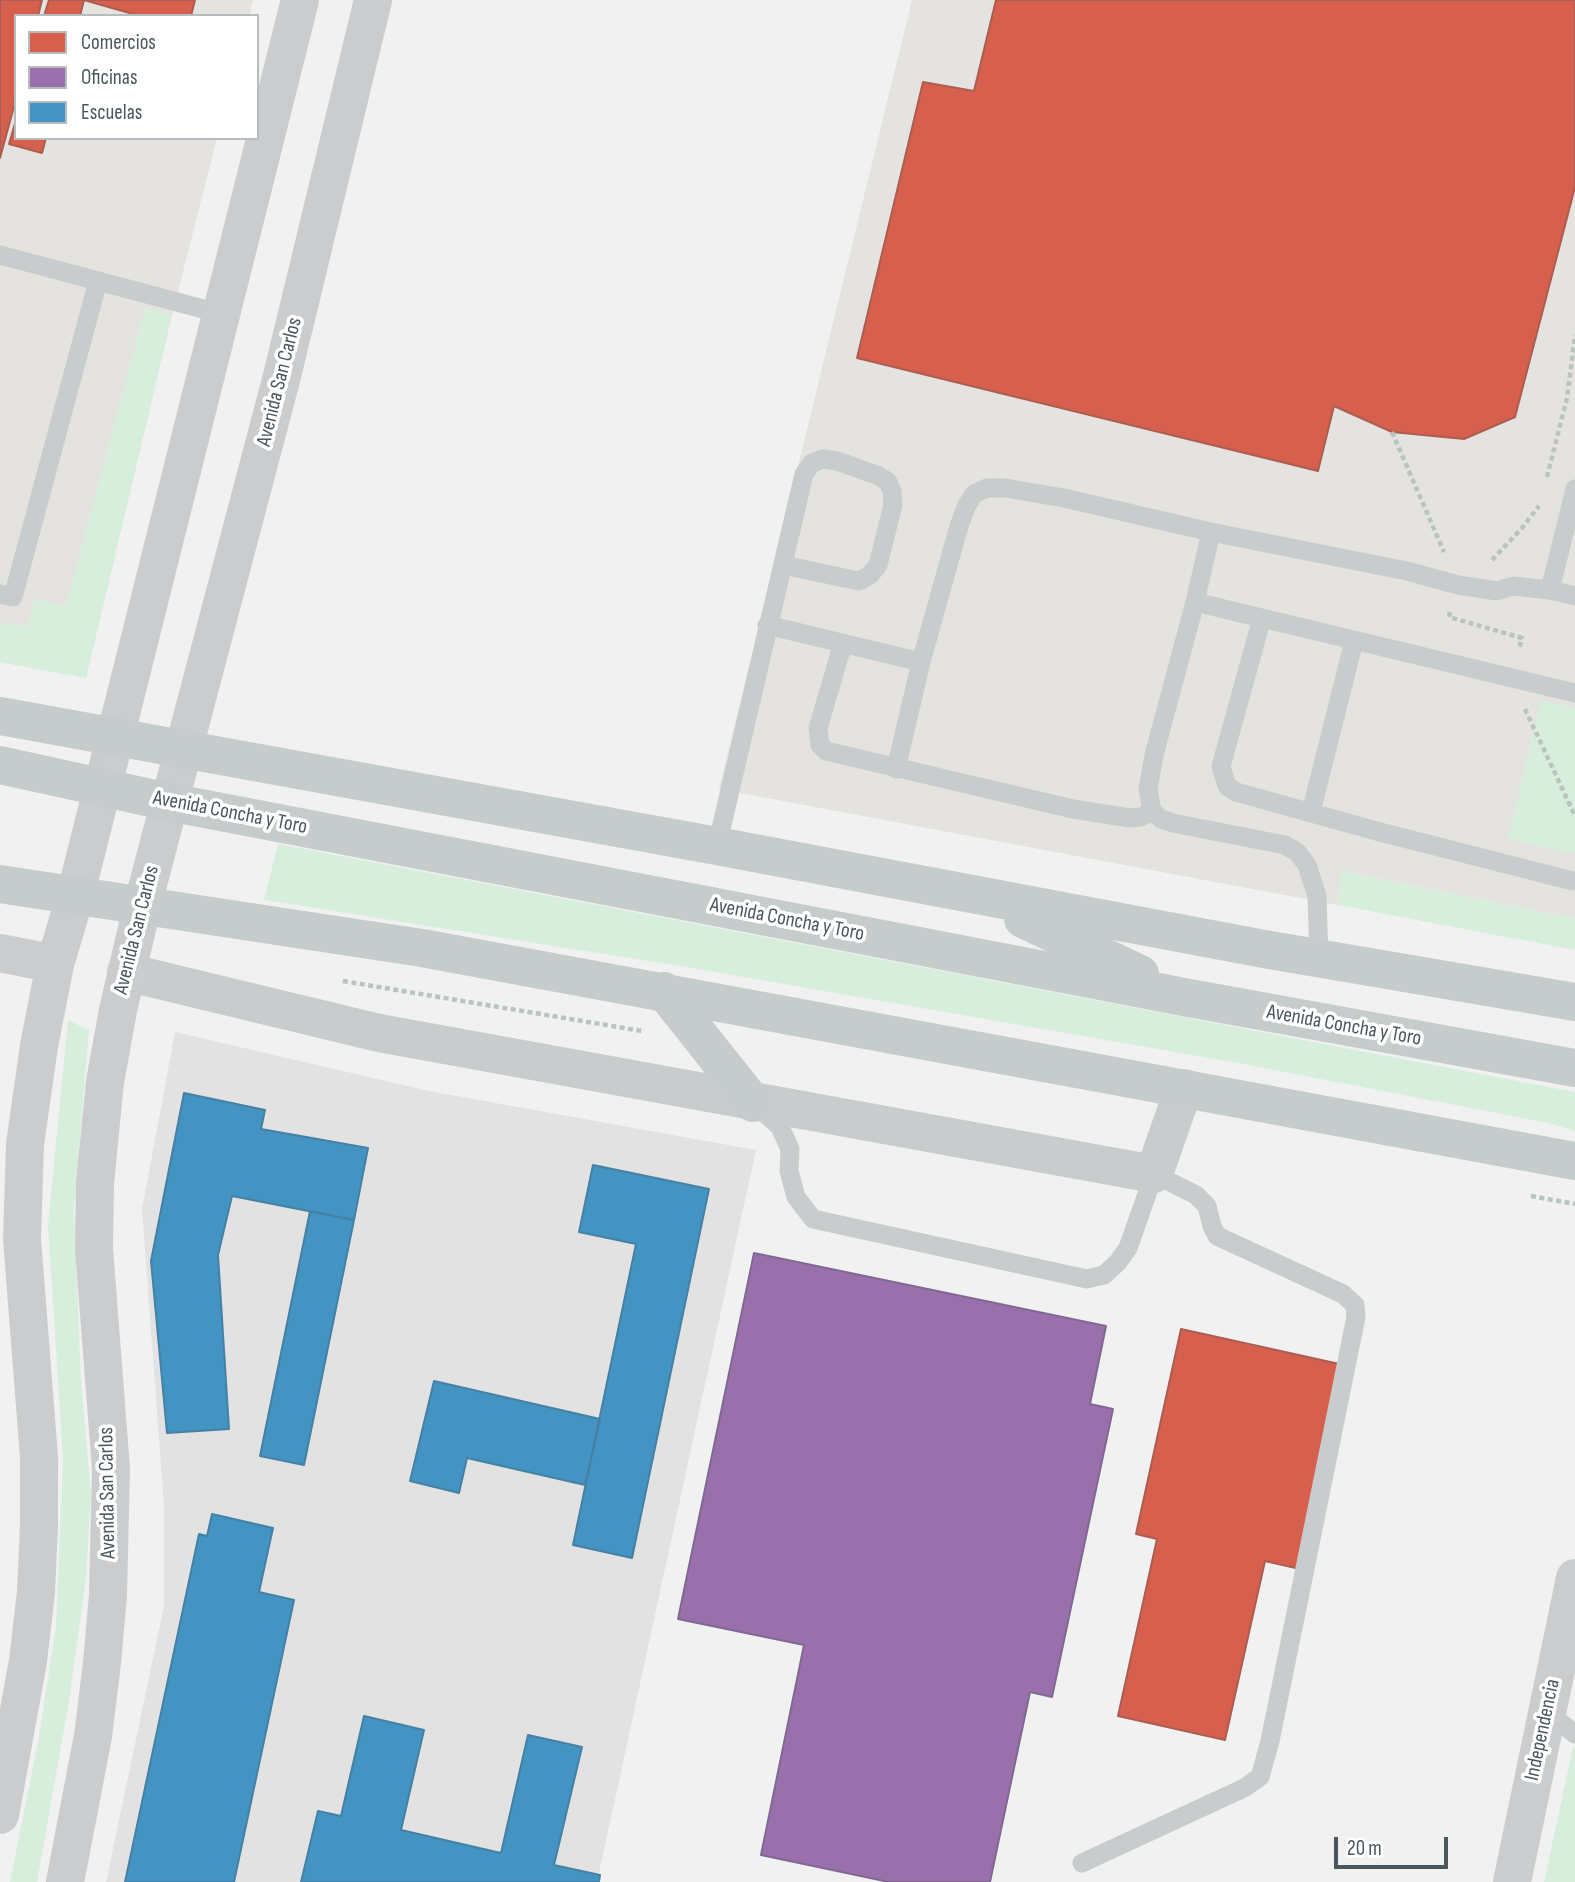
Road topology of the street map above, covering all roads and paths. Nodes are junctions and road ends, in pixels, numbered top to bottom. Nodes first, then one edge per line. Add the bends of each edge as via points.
1 (300, 0) edge
2 (373, 0) edge
3 (0, 255) edge
4 (98, 281) junction
5 (222, 314) junction
6 (1575, 335) edge
7 (1392, 432) dead end
8 (1547, 478) dead end
9 (1575, 489) edge
10 (1540, 504) dead end
11 (1212, 532) junction
12 (783, 565) junction
13 (1450, 565) junction
14 (1458, 585) junction
15 (1550, 590) junction
16 (0, 594) edge
17 (1575, 596) edge
18 (1195, 602) junction
19 (1262, 618) junction
20 (767, 625) junction
21 (1354, 641) junction
22 (843, 643) junction
23 (921, 662) junction
24 (1510, 678) junction
25 (1575, 693) edge
26 (0, 716) edge
27 (114, 737) junction
28 (184, 750) junction
29 (0, 765) edge
30 (895, 769) junction
31 (100, 789) junction
32 (170, 802) junction
33 (1152, 811) junction
34 (1311, 812) junction
35 (1575, 816) edge
36 (717, 846) junction
37 (1573, 881) edge
38 (0, 884) edge
39 (975, 896) junction
40 (75, 897) junction
41 (142, 907) junction
42 (0, 953) edge
43 (1319, 959) junction
44 (55, 964) junction
45 (127, 972) junction
46 (664, 992) junction
47 (1189, 998) junction
48 (1575, 1002) edge
49 (1575, 1068) edge
50 (1184, 1088) junction
51 (753, 1103) junction
52 (1575, 1161) edge
53 (1154, 1174) junction
54 (1575, 1578) edge
55 (1561, 1723) edge
56 (0, 1815) edge
57 (1082, 1863) dead end
58 (65, 1882) edge
59 (1512, 1882) edge

1 - 5 main road
2 - 28 main road, Avenida San Carlos via 282,376
3 - 4 lane
4 - 5 lane
4 - 16 lane via 13,597
5 - 27 main road
6 - 8 path via 1567,398
7 - 13 path
9 - 15 lane
10 - 13 path via 1493,560
11 - 14 lane via 1407,570
11 - 18 lane
11 - 23 lane via 1064,498 987,488 974,494 962,516
12 - 12 lane via 859,581 870,575 878,565 893,505 888,482 837,461 812,463 804,474
12 - 20 lane
13 - 14 path
14 - 15 lane via 1497,591 1513,586
14 - 24 path via 1449,617 1522,638
15 - 17 lane
18 - 19 lane
18 - 33 lane via 1154,755 1148,789
19 - 21 lane
19 - 34 lane via 1223,759 1223,777 1237,792
20 - 22 lane
20 - 36 lane
21 - 24 lane
21 - 34 lane
22 - 23 lane
22 - 30 lane via 818,728 820,745 834,754
23 - 30 lane
24 - 25 lane
24 - 35 path
26 - 27 main road
27 - 28 main road
27 - 31 main road
28 - 32 main road, Avenida San Carlos
28 - 36 main road
29 - 31 main road, Avenida Concha y Toro
30 - 33 lane via 1130,818
31 - 32 main road, Avenida Concha y Toro
31 - 40 main road
32 - 41 main road, Avenida San Carlos
32 - 47 main road, Avenida Concha y Toro
33 - 43 lane via 1161,820 1285,845 1297,852 1307,864 1317,897
34 - 37 lane
36 - 39 main road
38 - 40 main road
39 - 43 main road
39 - 47 main road
40 - 41 main road
40 - 44 main road
41 - 45 main road, Avenida San Carlos
41 - 46 main road via 409,946
42 - 44 main road
43 - 48 main road
44 - 56 main road via 39,1046 22,1186 38,1457 36,1592
45 - 51 street via 379,1033
45 - 58 main road, Avenida San Carlos via 105,1082 95,1183 94,1249 111,1469 108,1595 93,1736
46 - 50 main road
46 - 51 main road
47 - 49 main road, Avenida Concha y Toro
50 - 52 main road
50 - 53 street
51 - 53 street
51 - 53 lane via 780,1128 790,1149 789,1171 796,1197 813,1219 1087,1279 1104,1275 1128,1248
53 - 57 lane via 1196,1195 1207,1206 1217,1236 1343,1294 1355,1305 1356,1317 1260,1777
54 - 55 main road, Independencia
55 - 59 main road, Independencia

